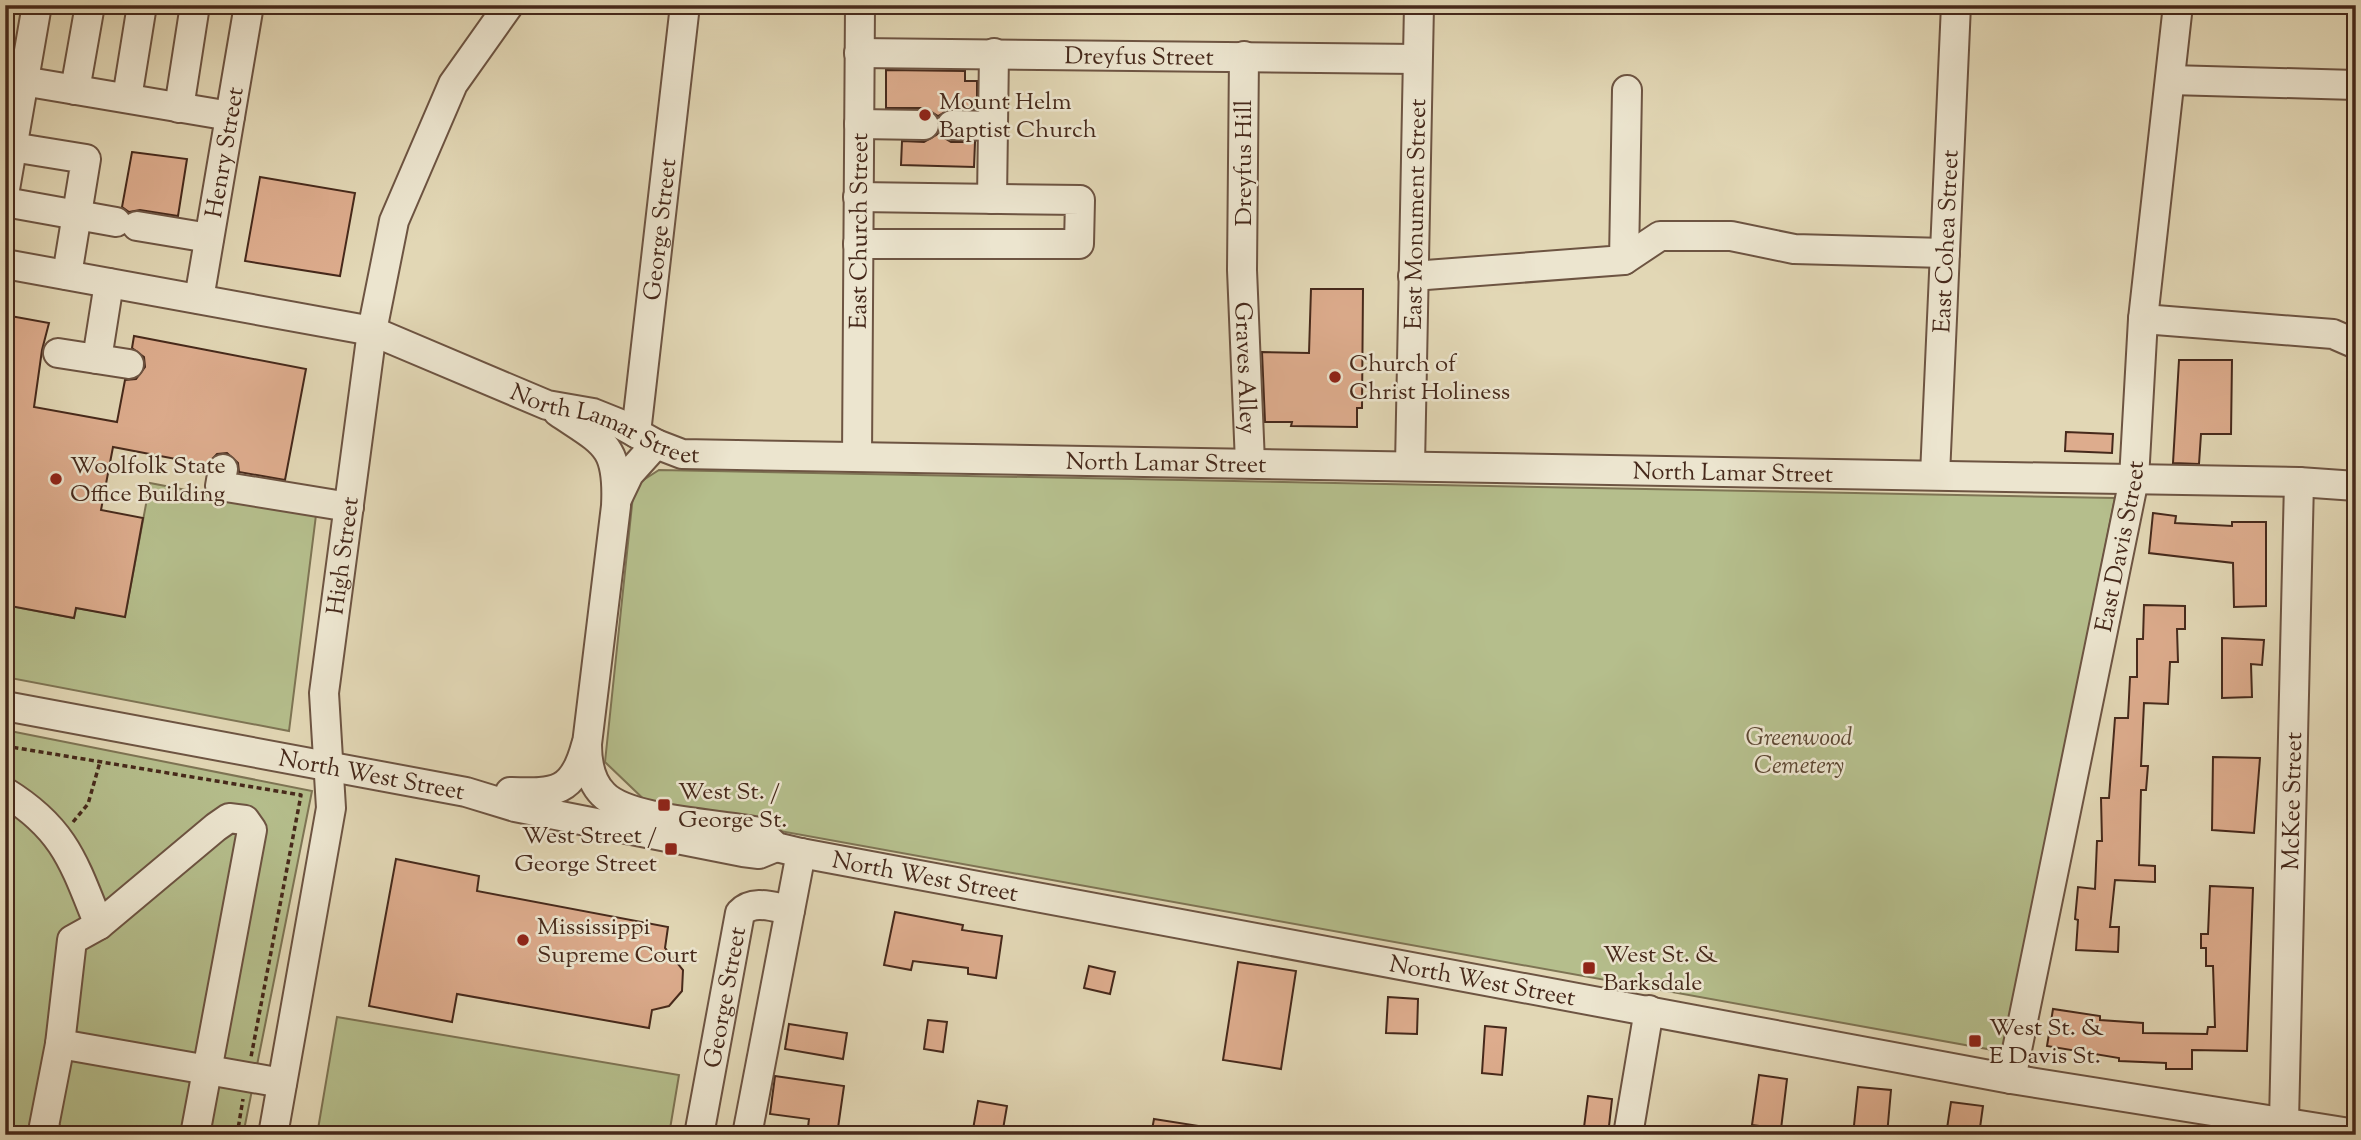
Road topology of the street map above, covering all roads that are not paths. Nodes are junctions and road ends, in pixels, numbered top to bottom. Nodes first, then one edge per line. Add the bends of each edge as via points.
1 (37, 5) edge
2 (90, 5) edge
3 (142, 5) edge
4 (195, 5) edge
5 (249, 5) edge
6 (860, 5) edge
7 (1419, 5) edge
8 (1956, 5) edge
9 (2178, 5) edge
10 (502, 8) edge
11 (684, 16) edge
12 (859, 53) junction
13 (994, 53) junction
14 (1244, 56) junction
15 (1417, 59) junction
16 (14, 79) edge
17 (2171, 80) junction
18 (2356, 85) edge
19 (75, 90) junction
20 (1627, 90) dead end
21 (127, 98) junction
22 (179, 107) junction
23 (230, 116) junction
24 (859, 124) junction
25 (993, 126) junction
26 (12, 147) junction
27 (5, 189) edge
28 (859, 197) junction
29 (992, 199) junction
30 (5, 202) edge
31 (76, 215) junction
32 (209, 238) junction
33 (858, 244) junction
34 (1945, 253) junction
35 (1624, 260) junction
36 (5, 264) edge
37 (1242, 270) joint
38 (67, 275) junction
39 (1413, 276) junction
40 (109, 283) junction
41 (199, 299) junction
42 (2143, 319) junction
43 (372, 331) junction
44 (2356, 344) edge
45 (58, 353) dead end
46 (97, 359) junction
47 (128, 364) dead end
48 (547, 405) junction
49 (646, 438) junction
50 (857, 457) junction
51 (1250, 463) junction
52 (1410, 466) junction
53 (223, 468) dead end
54 (1935, 475) junction
55 (2134, 479) junction
56 (2299, 482) junction
57 (2356, 486) edge
58 (616, 506) junction
59 (349, 508) junction
60 (5, 706) edge
61 (587, 744) junction
62 (326, 766) junction
63 (5, 792) edge
64 (466, 792) junction
65 (788, 850) junction
66 (790, 910) junction
67 (99, 925) junction
68 (1648, 1010) junction
69 (60, 1044) junction
70 (205, 1070) junction
71 (2011, 1079) junction
72 (282, 1083) junction
73 (2284, 1121) junction
74 (2356, 1133) edge
75 (48, 1135) edge
76 (195, 1135) edge
77 (273, 1135) edge
78 (699, 1135) edge
79 (747, 1135) edge
80 (1628, 1135) edge

1 - 16 street
2 - 19 street
3 - 21 street
4 - 22 street
5 - 23 street, Henry Street
6 - 12 street, East Church Street
7 - 15 street, East Monument Street
8 - 34 street, East Cohea Street
9 - 17 street, East Davis Street
10 - 43 street, High Street via 453,84 398,210
11 - 49 street, George Street
12 - 13 street, Dreyfus Street
12 - 24 street, East Church Street
13 - 14 street, Dreyfus Street
13 - 25 street
14 - 15 street, Dreyfus Street
14 - 37 street, Dreyfus Hill
15 - 39 street, East Monument Street
16 - 19 street
16 - 26 street
17 - 18 street
17 - 42 street, East Davis Street
19 - 21 street
20 - 35 street
21 - 22 street
22 - 23 street
23 - 32 street, Henry Street
24 - 25 street
24 - 28 street, East Church Street
25 - 29 street
26 - 27 street
26 - 31 street via 86,159
28 - 29 street
28 - 33 street, East Church Street
29 - 33 street via 1080,200 1079,244
30 - 31 street
31 - 32 street
31 - 38 street
32 - 41 street, Henry Street
33 - 50 street, East Church Street
34 - 35 street via 1794,249 1731,236 1660,236
34 - 54 street, East Cohea Street
35 - 39 street
36 - 38 street, North Lamar Street
37 - 51 street, Graves Alley
38 - 40 street, North Lamar Street
39 - 52 street, East Monument Street
40 - 41 street, North Lamar Street
40 - 46 street
41 - 43 street, North Lamar Street
42 - 44 street via 2333,334
42 - 55 street, East Davis Street
43 - 48 street, North Lamar Street
43 - 59 street, High Street
45 - 46 street
46 - 47 street
48 - 49 street, North Lamar Street via 593,413
48 - 58 street via 593,435 611,454 616,468
49 - 50 street, North Lamar Street via 682,454
49 - 58 street
50 - 51 street, North Lamar Street
51 - 52 street, North Lamar Street
52 - 54 street, North Lamar Street
53 - 59 street via 220,486
54 - 55 street, North Lamar Street
55 - 56 street, North Lamar Street
55 - 71 street, East Davis Street
56 - 57 street, North Lamar Street
56 - 73 street, McKee Street
58 - 61 street
59 - 62 street, High Street via 324,693
60 - 62 street, North West Street
61 - 64 street via 575,773 560,789 535,794
61 - 65 street, North West Street via 590,769 603,794 614,803 636,812 760,832
62 - 64 street, North West Street
62 - 72 street, High Street via 331,808
63 - 67 street via 32,808 70,852
64 - 65 street, North West Street via 515,807 743,852
65 - 66 street, George Street
65 - 68 street, North West Street
66 - 78 street, George Street via 757,905 740,913
66 - 79 street, George Street
67 - 69 street via 72,940
67 - 70 street via 216,827 229,818 245,820 252,830
68 - 71 street, North West Street
68 - 80 street
69 - 70 street
69 - 75 street via 44,1126
70 - 72 street
70 - 76 street
71 - 73 street, North West Street
72 - 77 street, High Street
73 - 74 street, North West Street

